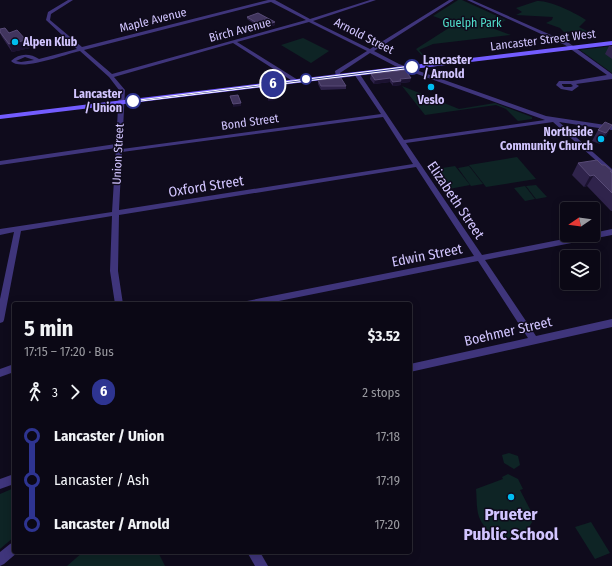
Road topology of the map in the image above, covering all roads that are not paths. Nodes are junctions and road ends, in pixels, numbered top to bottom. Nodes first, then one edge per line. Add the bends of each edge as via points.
1 (71, 0) edge
2 (272, 0) edge
3 (374, 0) edge
4 (452, 0) edge
5 (469, 0) edge
6 (311, 20) junction
7 (234, 42) junction
8 (612, 43) edge
9 (572, 47) junction
10 (81, 49) junction
11 (370, 51) junction
12 (37, 60) dead end
13 (406, 68) junction
14 (357, 74) junction
15 (111, 76) junction
16 (338, 76) junction
17 (612, 76) edge
18 (296, 81) junction
19 (572, 83) dead end
20 (121, 102) junction
21 (385, 115) junction
22 (0, 117) edge
23 (554, 120) junction
24 (612, 128) edge
25 (403, 142) junction
26 (118, 149) junction
27 (0, 163) edge
28 (417, 165) junction
29 (612, 172) edge
30 (115, 213) junction
31 (18, 229) junction
32 (0, 232) edge
33 (612, 232) edge
34 (480, 259) junction
35 (119, 302) edge
36 (257, 302) edge
37 (0, 320) edge
38 (609, 323) edge
39 (612, 332) edge
40 (534, 340) junction
41 (412, 368) edge
42 (12, 369) edge
43 (0, 372) edge
44 (12, 480) edge
45 (0, 484) edge
46 (12, 550) edge
47 (254, 554) edge
48 (0, 560) edge
49 (262, 566) edge

1 - 10 street, Union Street via 55,8 47,16 49,21
2 - 6 street, Arnold Street
2 - 10 street, Maple Avenue
3 - 6 street, Birch Avenue
4 - 11 street
5 - 9 street
6 - 7 street, Birch Avenue
6 - 11 street, Arnold Street
7 - 15 street, Birch Avenue
7 - 18 street
8 - 9 main road, Lancaster Street West
9 - 13 main road, Lancaster Street West
9 - 17 street
10 - 12 street, Maple Avenue
10 - 15 street, Union Street
11 - 13 street, Arnold Street
11 - 16 street via 337,72
13 - 14 main road, Lancaster Street West
13 - 23 street, Arnold Street
14 - 16 main road, Lancaster Street West
14 - 21 street, Elizabeth Street
15 - 20 street, Union Street via 122,90
16 - 18 main road, Lancaster Street West
17 - 19 street
18 - 20 main road, Lancaster Street West
20 - 22 main road, Lancaster Street West
20 - 26 street, Union Street
21 - 25 street, Elizabeth Street
21 - 26 street, Bond Street
23 - 24 street, Arnold Street
23 - 25 street
23 - 29 street
25 - 28 street, Elizabeth Street
26 - 27 street, Bond Street
26 - 30 street, Union Street
28 - 30 street, Oxford Street
28 - 34 street, Elizabeth Street
30 - 31 street, Oxford Street
30 - 35 street, Union Street via 114,271
31 - 32 street, Oxford Street
31 - 37 street
33 - 34 street, Edwin Street
34 - 36 street, Edwin Street
34 - 40 street, Elizabeth Street
38 - 39 street
38 - 40 street, Boehmer Street
40 - 41 street, Boehmer Street
42 - 43 street
44 - 45 street
46 - 48 street
47 - 49 street

